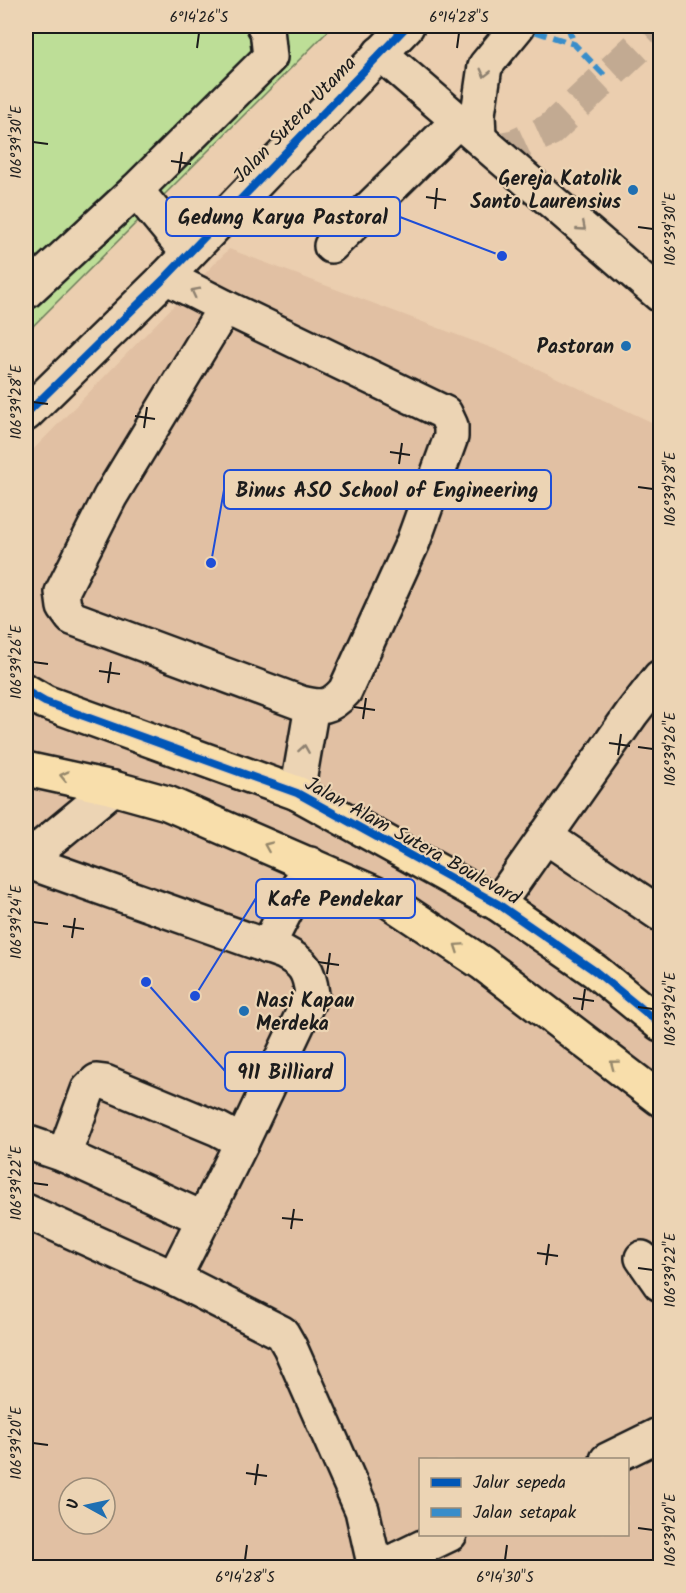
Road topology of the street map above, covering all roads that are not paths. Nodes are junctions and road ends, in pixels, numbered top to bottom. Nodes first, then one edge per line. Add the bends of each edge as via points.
1 (264, 26) edge
2 (407, 26) edge
3 (518, 26) edge
4 (380, 53) junction
5 (468, 130) junction
6 (136, 190) junction
7 (331, 246) dead end
8 (188, 254) junction
9 (165, 277) junction
10 (26, 292) edge
11 (660, 295) edge
12 (225, 307) junction
13 (26, 414) edge
14 (660, 677) edge
15 (26, 691) edge
16 (312, 706) junction
17 (26, 769) edge
18 (113, 788) junction
19 (297, 794) junction
20 (545, 836) junction
21 (26, 860) edge
22 (318, 868) junction
23 (498, 904) junction
24 (660, 914) edge
25 (275, 949) junction
26 (660, 1023) edge
27 (660, 1099) edge
28 (26, 1142) edge
29 (242, 1142) junction
30 (64, 1155) junction
31 (26, 1211) edge
32 (204, 1219) junction
33 (174, 1278) junction
34 (660, 1434) edge
35 (611, 1458) edge
36 (446, 1536) edge
37 (393, 1564) edge

1 - 6 street via 270,57
2 - 4 street, Jalan Sutera Utama
3 -> 5 street via 485,66 478,114
4 - 5 street
4 - 8 street, Jalan Sutera Utama
5 - 7 street
5 -> 11 street
6 - 8 street
6 - 10 street
8 - 9 street, Jalan Sutera Utama
12 -> 9 street
9 - 13 street, Jalan Sutera Utama
12 - 16 street via 445,413 451,426 451,437 413,542 345,691 335,702
12 - 16 street via 110,497 62,592 64,608 72,618
14 - 20 street
15 - 19 main road, Jalan Alam Sutera Boulevard via 45,702
19 -> 16 street
18 -> 17 main road
18 - 21 street
22 -> 18 main road via 167,803
19 - 23 main road, Jalan Alam Sutera Boulevard
20 - 23 street
20 - 24 street
21 - 25 street
22 - 25 street via 301,921
27 -> 22 main road via 482,963 381,896
23 - 26 main road, Jalan Alam Sutera Boulevard via 595,971
25 - 29 street via 305,967 312,994
28 - 30 street
29 - 30 street via 105,1082 97,1082 88,1090
29 - 32 street
30 - 32 street
31 - 33 street
32 - 33 street
33 - 37 street via 282,1333 362,1510
34 - 35 street
36 - 37 street

